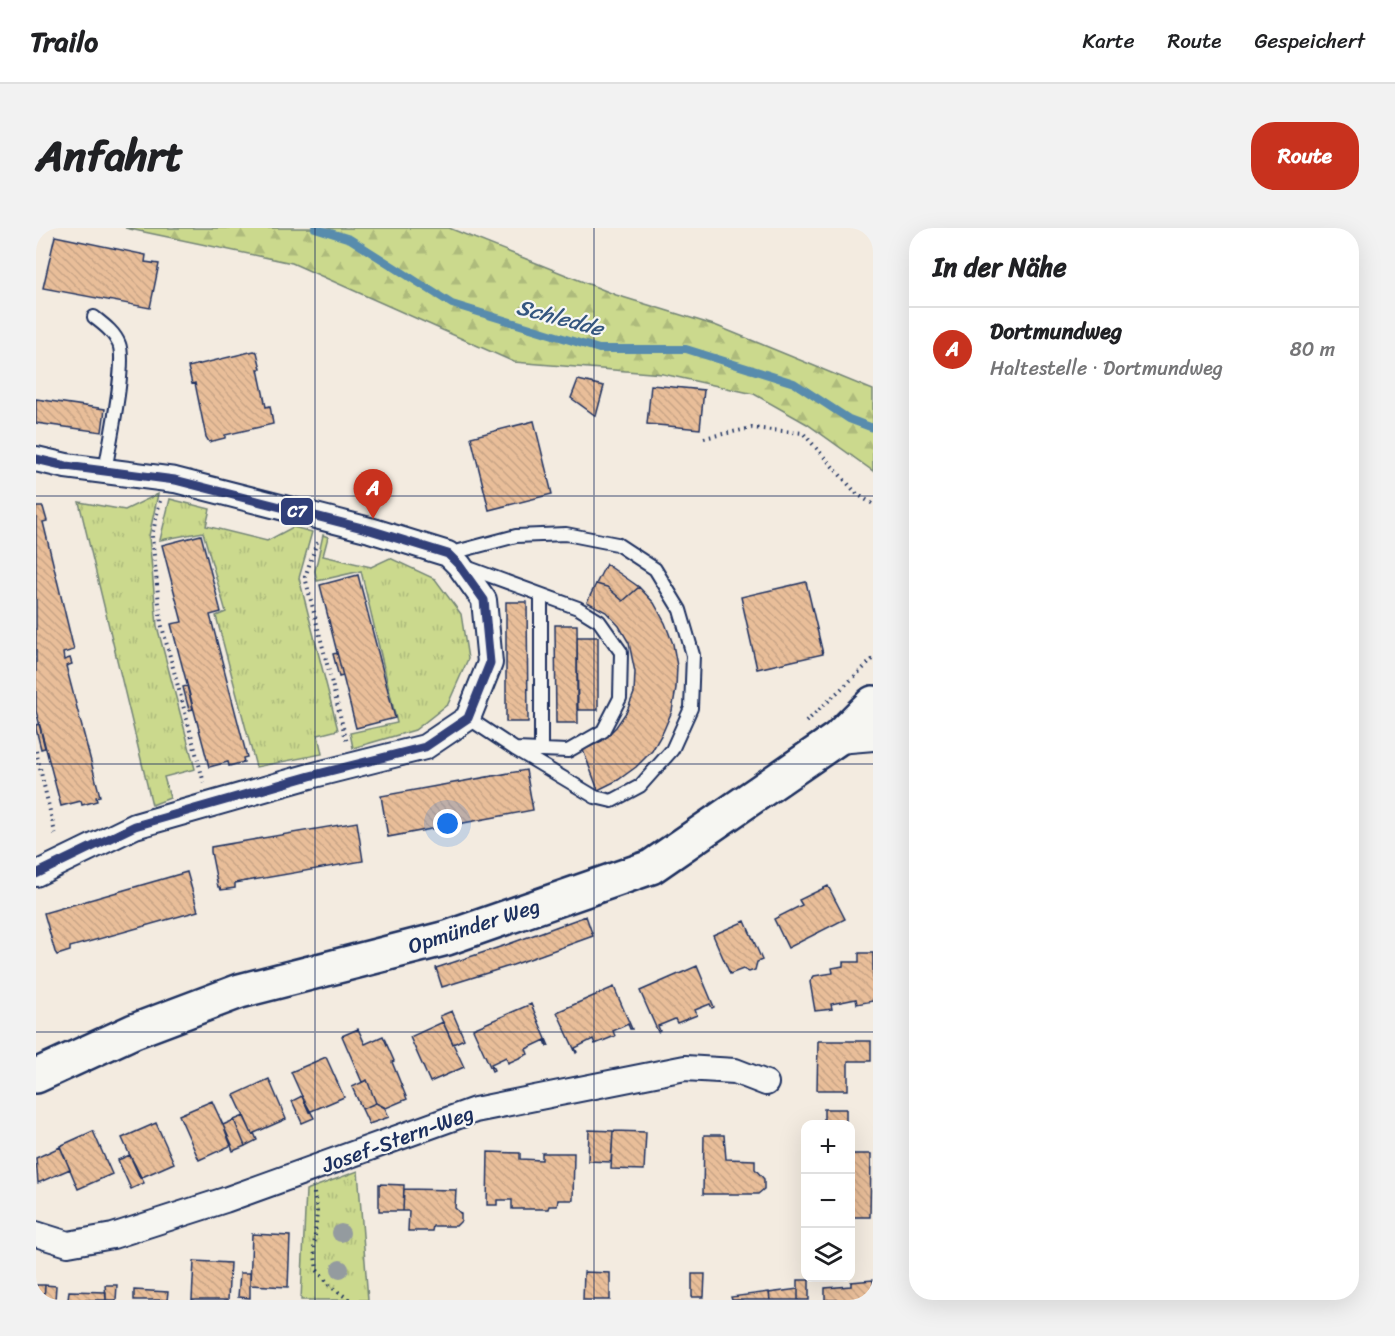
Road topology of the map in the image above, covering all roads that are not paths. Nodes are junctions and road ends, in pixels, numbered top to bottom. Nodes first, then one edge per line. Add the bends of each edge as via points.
1 (94, 317) dead end
2 (36, 459) edge
3 (105, 471) junction
4 (453, 560) junction
5 (541, 595) junction
6 (873, 703) edge
7 (468, 718) junction
8 (873, 735) edge
9 (838, 738) junction
10 (515, 749) junction
11 (541, 750) junction
12 (36, 874) edge
13 (36, 1076) edge
14 (766, 1083) dead end
15 (36, 1234) edge

1 - 3 lane via 114,334 121,347 120,382
2 - 3 street
3 - 4 street via 166,478 324,518
4 - 5 lane
4 - 7 street via 484,600 490,663
4 - 10 lane via 516,536 566,534 617,544 654,569 680,610 693,655 691,708 672,750 639,786 612,801 595,797
5 - 11 lane
5 - 11 lane via 578,608 599,621 621,652 620,698 603,731 568,750
6 - 9 main road, Opmünder Weg
7 - 10 lane
7 - 12 street via 425,747 135,826
8 - 9 street
9 - 13 main road, Opmünder Weg via 651,867 447,938 240,991 134,1031
10 - 11 lane
14 - 15 street, Josef-Stern-Weg via 735,1071 685,1068 475,1110 301,1174 113,1236 68,1244

